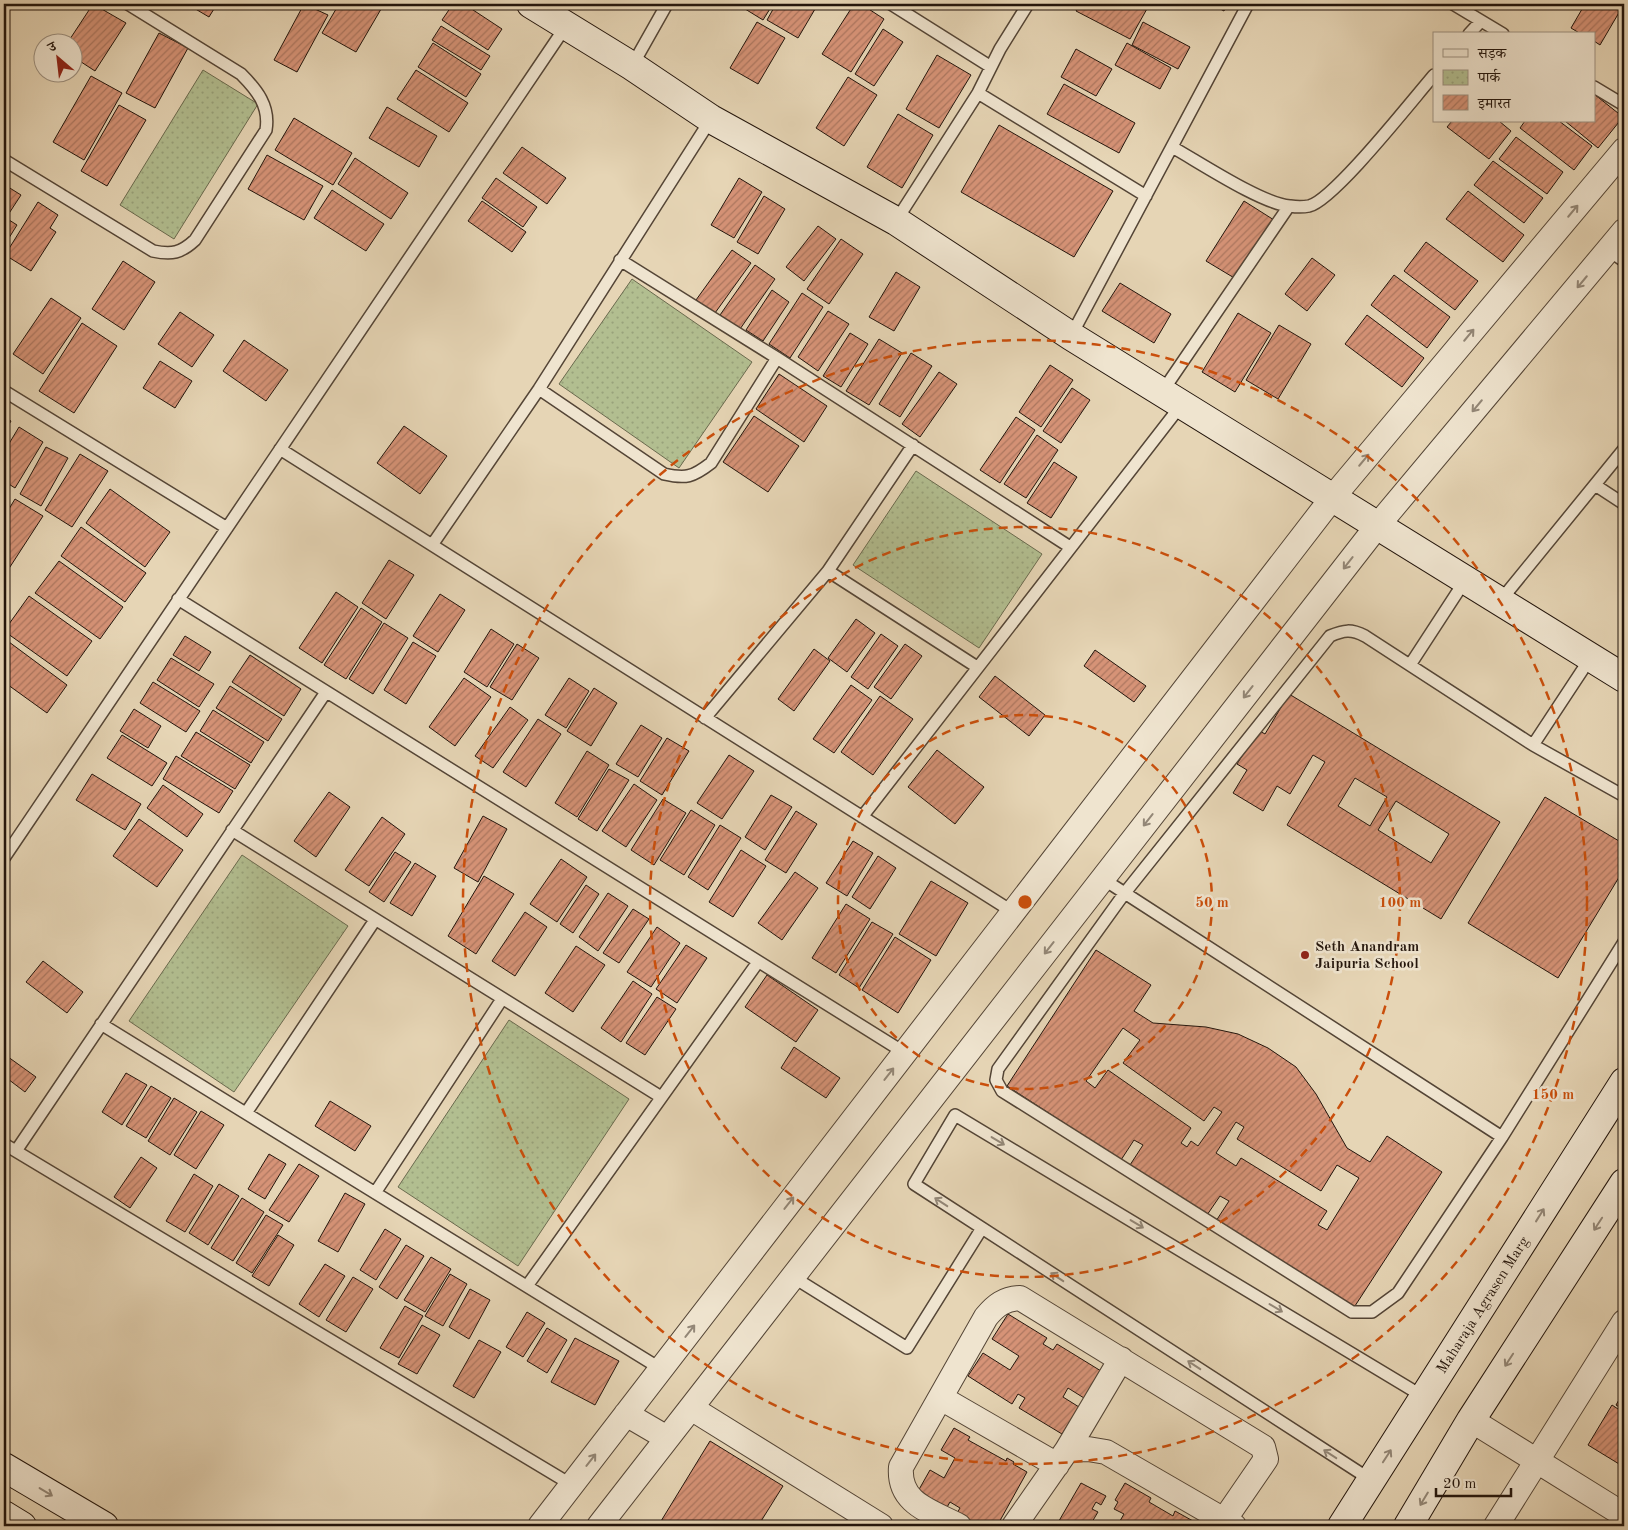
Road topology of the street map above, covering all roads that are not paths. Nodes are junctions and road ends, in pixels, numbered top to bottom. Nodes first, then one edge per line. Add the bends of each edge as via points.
1 (128, 4) edge
2 (530, 4) edge
3 (667, 4) edge
4 (891, 4) edge
5 (1028, 4) edge
6 (1248, 4) edge
7 (1453, 4) edge
8 (1481, 21) junction
9 (566, 26) junction
10 (1471, 32) edge
11 (1500, 32) edge
12 (632, 66) junction
13 (991, 67) junction
14 (1433, 75) edge
15 (1596, 87) edge
16 (978, 93) junction
17 (1624, 105) edge
18 (711, 119) junction
19 (1172, 147) junction
20 (1624, 150) edge
21 (4, 160) edge
22 (1146, 196) junction
23 (1289, 206) junction
24 (896, 221) junction
25 (1624, 231) edge
26 (1616, 255) edge
27 (620, 260) junction
28 (1071, 336) junction
29 (777, 358) junction
30 (539, 388) junction
31 (4, 391) edge
32 (1172, 398) junction
33 (913, 445) junction
34 (280, 449) junction
35 (1624, 449) edge
36 (1594, 485) junction
37 (1333, 497) junction
38 (1624, 504) edge
39 (1378, 525) junction
40 (227, 528) junction
41 (432, 545) junction
42 (1070, 547) junction
43 (828, 571) junction
44 (1466, 579) junction
45 (178, 599) junction
46 (1501, 600) junction
47 (1591, 656) junction
48 (1410, 665) junction
49 (978, 667) junction
50 (1624, 678) edge
51 (326, 692) junction
52 (705, 718) junction
53 (1533, 745) junction
54 (1624, 796) edge
55 (862, 817) junction
56 (232, 830) junction
57 (4, 858) edge
58 (1103, 878) junction
59 (1124, 894) junction
60 (1013, 912) junction
61 (376, 920) junction
62 (1624, 942) edge
63 (758, 962) junction
64 (502, 998) junction
65 (101, 1024) junction
66 (905, 1053) junction
67 (1624, 1082) edge
68 (661, 1097) junction
69 (246, 1113) junction
70 (1502, 1137) junction
71 (4, 1144) edge
72 (16, 1151) junction
73 (1624, 1183) edge
74 (375, 1192) junction
75 (982, 1228) junction
76 (793, 1277) junction
77 (527, 1286) junction
78 (1624, 1322) edge
79 (1121, 1359) junction
80 (661, 1369) junction
81 (1424, 1397) junction
82 (941, 1398) junction
83 (691, 1408) junction
84 (626, 1414) junction
85 (1471, 1420) junction
86 (667, 1438) junction
87 (1062, 1458) junction
88 (1536, 1460) junction
89 (4, 1467) edge
90 (1372, 1480) junction
91 (572, 1485) junction
92 (4, 1515) edge
93 (1624, 1516) edge
94 (875, 1524) edge
95 (1226, 1524) edge
96 (22, 1526) edge
97 (104, 1526) edge
98 (540, 1526) edge
99 (599, 1526) edge
100 (959, 1526) edge
101 (1014, 1526) edge
102 (1342, 1526) edge
103 (1408, 1526) edge
104 (1496, 1526) edge

1 - 21 lane via 240,74 252,84 268,118 266,130 195,240 184,250 169,254 153,252
2 - 9 street
3 - 12 lane
4 - 13 lane
5 - 13 lane
6 - 19 lane
7 - 8 lane
8 - 10 lane
8 - 11 lane
9 - 12 street
9 - 34 lane
12 - 18 street
13 - 16 lane
14 - 23 lane via 1331,193 1310,206
15 - 17 lane
16 - 22 lane
16 - 24 lane
18 - 24 street
18 - 27 lane
19 - 22 lane
19 - 23 lane via 1263,198
37 -> 20 street
22 - 28 lane
23 - 32 lane
24 - 28 street
25 - 26 street
26 -> 39 street
27 - 29 lane
27 - 30 lane
28 - 32 street
29 - 30 lane via 710,463 697,474 680,478 664,474
29 - 33 lane
30 - 41 lane
31 - 40 lane
32 - 37 street
32 - 42 lane
33 - 42 lane
33 - 43 lane
34 - 40 lane
34 - 41 lane
35 - 36 lane
36 - 38 lane
36 - 46 lane
37 - 39 street
37 - 60 street
39 - 44 street
39 -> 58 street
40 - 45 lane
41 - 52 lane
42 - 49 lane
43 - 49 lane
43 - 52 lane
44 - 46 street
44 - 48 lane
45 - 51 lane
45 - 57 lane
46 - 47 street
47 - 50 street
47 - 53 lane
48 - 53 lane
48 - 59 lane via 1355,631 1345,630 1330,636
49 - 55 lane
51 - 56 lane
51 - 63 lane
52 - 55 lane
53 - 54 lane
55 - 60 lane
56 - 61 lane
56 - 65 lane
58 - 59 lane
58 -> 76 street
59 - 70 lane
59 - 70 lane via 998,1069 996,1080 1002,1091 1352,1312 1372,1312 1398,1293
60 - 66 street
61 - 64 lane
61 - 69 lane
62 - 70 lane
63 - 66 lane
63 - 68 lane
64 - 68 lane
64 - 74 lane
65 - 69 lane
65 - 72 lane
80 -> 66 street
81 -> 67 street, Maharaja Agrasen Marg
68 - 77 lane
69 - 74 lane
71 - 72 lane
72 - 91 lane
73 -> 85 street
74 - 77 lane
75 - 76 lane via 906,1348
75 -> 81 lane via 914,1184 955,1115
90 -> 75 lane
76 - 83 street
77 - 80 lane
78 - 88 street
79 - 82 street via 1020,1298 1008,1298 986,1317
79 - 87 street
79 - 95 street via 1263,1447 1266,1459
80 - 84 street
90 -> 81 street, Maharaja Agrasen Marg
82 - 87 street
82 - 100 street via 901,1467 900,1482 909,1498
83 - 86 street
83 - 94 street
84 - 86 street
91 -> 84 street
85 - 88 street
85 -> 103 street
86 - 99 street
87 - 95 street via 1088,1449 1106,1452
87 - 101 street
88 - 93 street
88 - 104 street
89 -> 97 street
90 - 102 street, Maharaja Agrasen Marg
91 - 98 street
92 - 96 street

